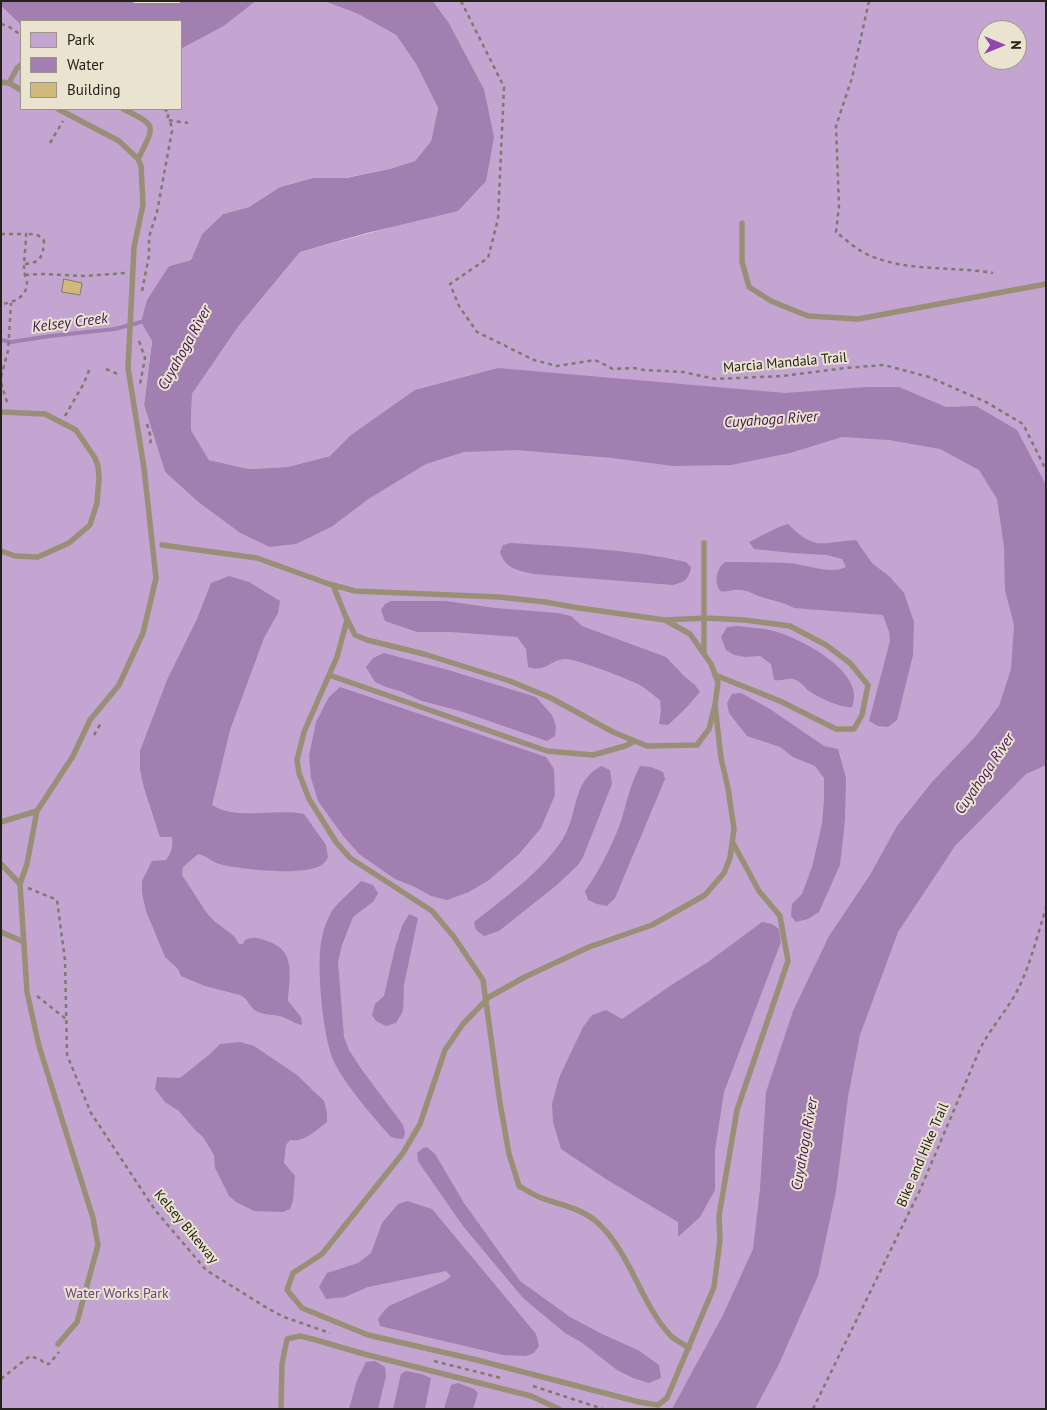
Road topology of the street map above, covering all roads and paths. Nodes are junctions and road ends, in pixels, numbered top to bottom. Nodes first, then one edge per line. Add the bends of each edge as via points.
1 (461, 1) edge
2 (869, 1) edge
3 (1, 24) edge
4 (20, 34) edge
5 (20, 66) edge
6 (1, 82) edge
7 (9, 83) junction
8 (20, 89) edge
9 (60, 110) edge
10 (125, 110) edge
11 (166, 110) edge
12 (67, 113) junction
13 (170, 120) junction
14 (188, 124) dead end
15 (50, 143) dead end
16 (138, 159) junction
17 (742, 223) dead end
18 (1, 234) edge
19 (26, 234) junction
20 (24, 264) junction
21 (131, 273) dead end
22 (993, 273) dead end
23 (25, 275) junction
24 (1046, 284) edge
25 (142, 293) dead end
26 (10, 303) junction
27 (1, 304) edge
28 (137, 335) dead end
29 (90, 368) dead end
30 (106, 369) dead end
31 (129, 376) junction
32 (1, 377) edge
33 (1, 383) edge
34 (140, 384) dead end
35 (10, 411) junction
36 (1, 412) edge
37 (146, 420) dead end
38 (61, 422) junction
39 (150, 447) dead end
40 (1046, 470) edge
41 (704, 543) dead end
42 (162, 545) dead end
43 (1, 551) edge
44 (333, 585) junction
45 (704, 618) junction
46 (347, 620) junction
47 (666, 620) junction
48 (704, 652) junction
49 (329, 675) junction
50 (715, 675) junction
51 (715, 705) junction
52 (102, 722) dead end
53 (93, 738) dead end
54 (635, 741) junction
55 (37, 811) junction
56 (1, 822) edge
57 (733, 843) junction
58 (1, 864) edge
59 (20, 884) junction
60 (1046, 908) edge
61 (1, 932) edge
62 (24, 942) junction
63 (27, 986) junction
64 (486, 1000) junction
65 (66, 1020) junction
66 (332, 1334) dead end
67 (61, 1346) joint
68 (689, 1348) junction
69 (431, 1360) dead end
70 (504, 1378) dead end
71 (1, 1379) edge
72 (531, 1386) dead end
73 (657, 1407) edge
74 (281, 1409) edge
75 (560, 1409) edge
76 (603, 1409) edge
77 (813, 1409) edge

1 - 40 path, Marcia Mandala Trail via 504,87 498,219 488,258 450,284 459,306 477,332 534,360 557,366 594,360 613,369 683,372 715,379 783,376 884,365 930,377 986,402 1023,424
2 - 22 path via 852,78 836,126 839,206 836,232 870,256 906,266
3 - 4 path
5 - 7 lane
6 - 7 lane
7 - 8 lane
9 - 12 lane
10 - 16 lane via 147,121 151,127
11 - 13 path via 170,112 167,120
12 - 15 path
12 - 16 lane via 119,141
13 - 14 path
13 - 25 path via 172,131 157,212 149,236
16 - 31 lane via 144,205 134,247
17 - 24 lane via 742,262 749,287 771,301 808,316 858,319
18 - 19 path
19 - 20 path
19 - 20 path via 37,234 44,241 38,262
20 - 23 path
21 - 23 path
23 - 26 path via 24,292
26 - 27 path
26 - 32 path via 8,351
28 - 34 path via 145,358
29 - 38 path
30 - 31 path via 116,375
31 - 55 lane via 144,468 156,578 144,633 118,685 90,720 73,756
33 - 35 path
35 - 36 lane
35 - 38 lane via 46,414
37 - 39 path
38 - 43 lane via 76,430 98,466 97,503 90,525 69,543 38,556 15,556
41 - 45 lane
42 - 44 lane via 257,558
44 - 46 lane
44 - 47 lane via 355,592 443,594 545,602
45 - 47 lane
45 - 48 lane
45 - 50 lane via 790,626 826,645 850,663 868,685 862,715 854,729 836,729 780,701
46 - 49 lane
46 - 54 lane via 356,635 367,640 510,681
47 - 48 lane via 690,634
48 - 50 lane
49 - 54 lane via 547,751 593,754
49 - 64 lane via 304,732 297,760 310,799 336,842 350,858 432,911 483,980
50 - 51 lane via 718,682
51 - 54 lane via 709,729 697,745 647,746
51 - 57 lane via 732,813
52 - 53 path
55 - 56 lane
55 - 59 lane
57 - 64 lane via 724,873 705,895 652,924 525,977
57 - 68 lane via 759,890 780,916 788,961 737,1110 718,1216 720,1240 714,1288
58 - 59 lane
59 - 62 lane
59 - 65 path, Kelsey Bikeway via 57,900 65,960
60 - 77 path, Bike and Hike Trail via 1018,990 979,1051 916,1198
61 - 62 lane
62 - 63 lane
63 - 65 path
63 - 67 lane via 40,1046 93,1218 98,1246 77,1322
64 - 68 lane via 509,1154 519,1186 597,1222 612,1238 655,1316 672,1336
64 - 73 lane via 444,1050 420,1124 403,1153 322,1254 293,1273 287,1290 302,1308 368,1335
65 - 66 path, Kelsey Bikeway via 67,1055 91,1113 162,1218 206,1270 284,1317
67 - 71 path via 49,1364 30,1356
68 - 73 lane via 667,1398
69 - 70 path
72 - 76 path
74 - 75 lane via 282,1364 287,1339 300,1336 531,1396

